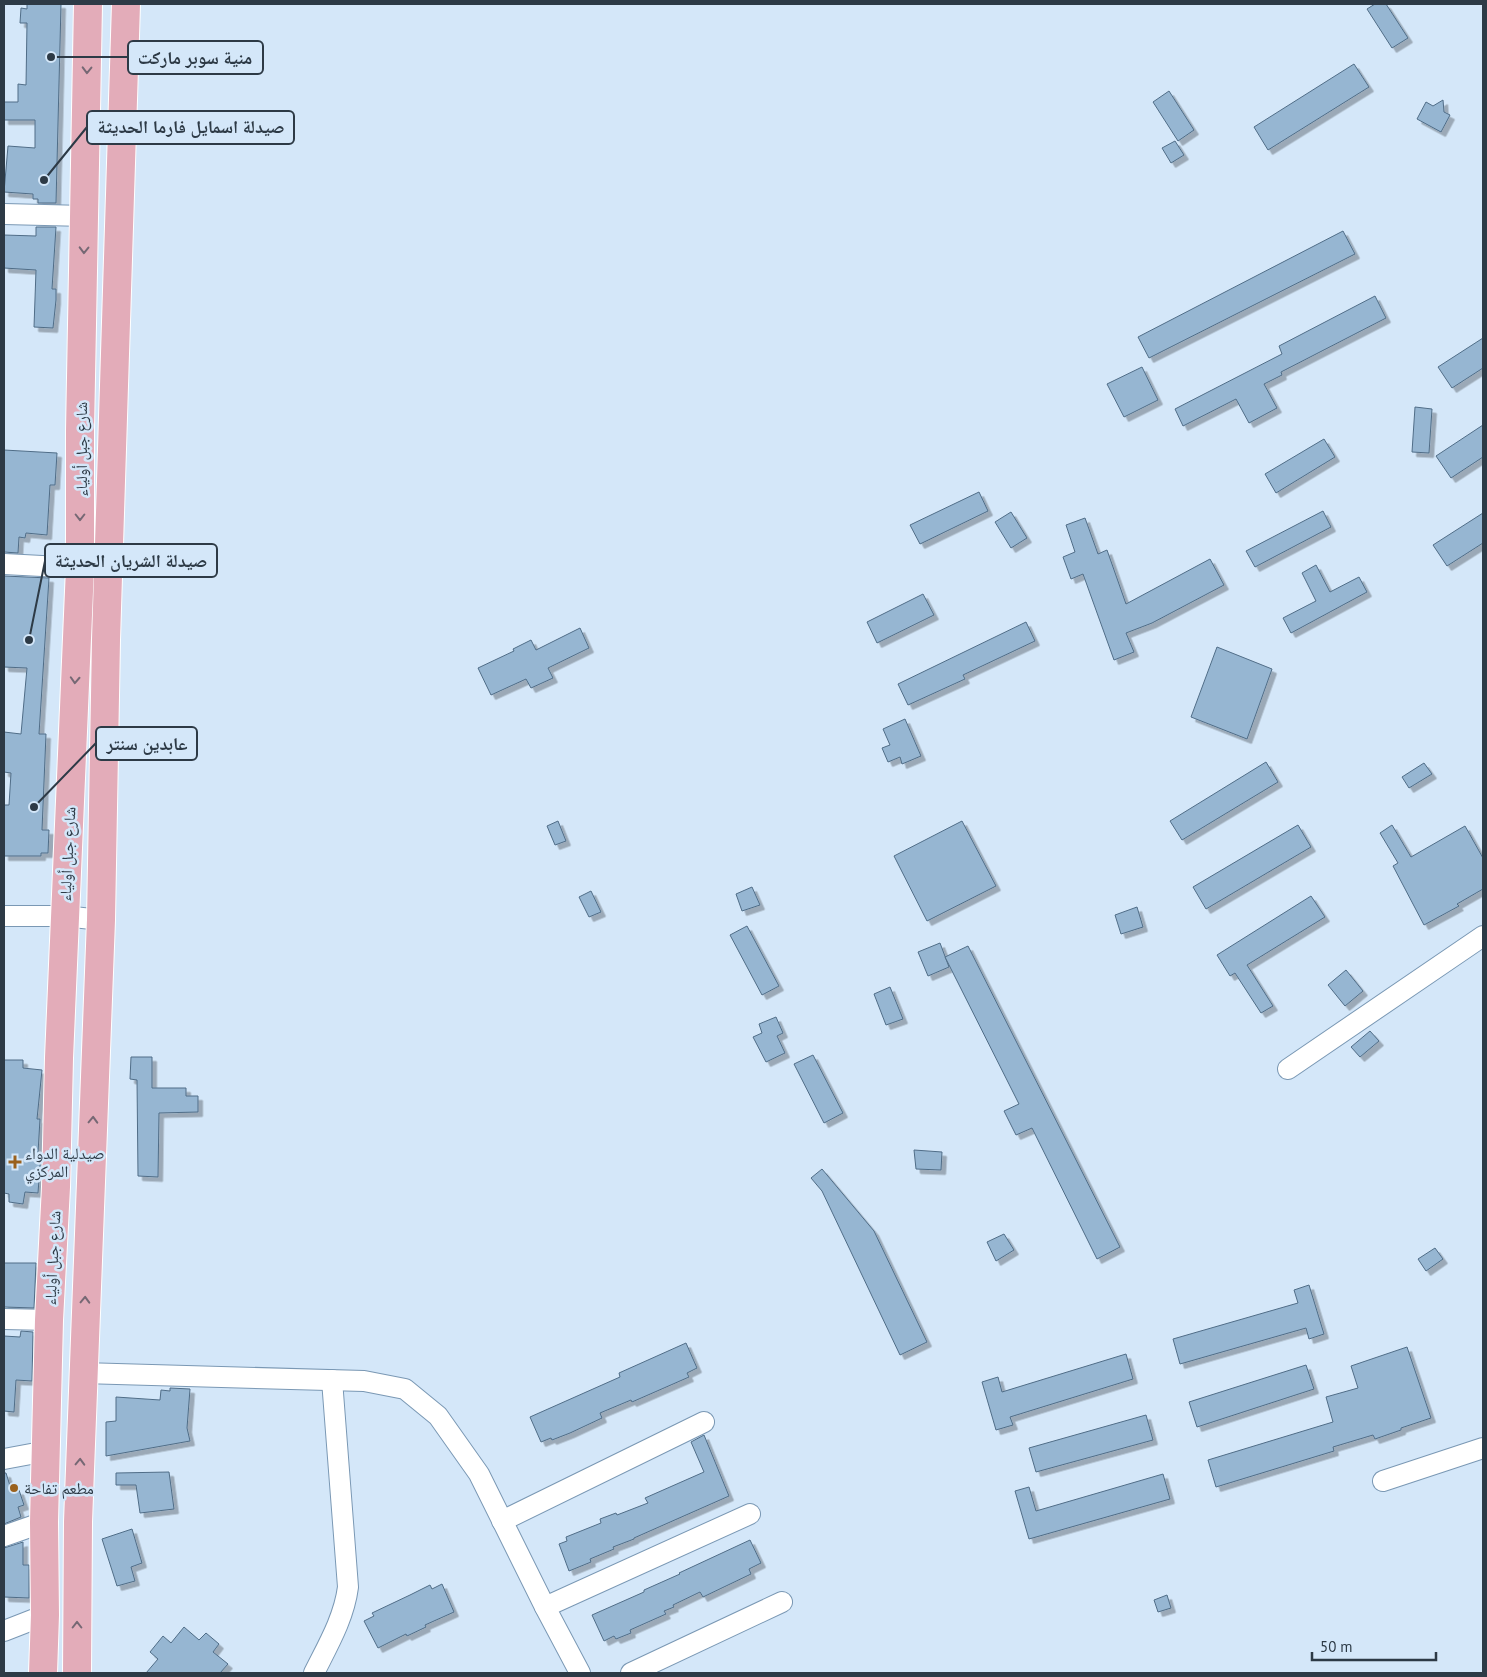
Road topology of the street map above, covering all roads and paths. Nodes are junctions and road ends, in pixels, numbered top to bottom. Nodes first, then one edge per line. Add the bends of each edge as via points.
1 (88, 4) edge
2 (126, 4) edge
3 (4, 214) edge
4 (85, 216) junction
5 (4, 564) edge
6 (80, 568) junction
7 (4, 916) edge
8 (64, 916) junction
9 (101, 920) junction
10 (1483, 936) edge
11 (1288, 1068) dead end
12 (4, 1319) edge
13 (49, 1320) junction
14 (82, 1373) junction
15 (332, 1380) junction
16 (704, 1422) dead end
17 (1483, 1448) edge
18 (46, 1451) junction
19 (4, 1459) edge
20 (1383, 1481) dead end
21 (750, 1514) dead end
22 (502, 1521) junction
23 (44, 1522) junction
24 (4, 1536) edge
25 (782, 1602) dead end
26 (545, 1608) junction
27 (45, 1615) junction
28 (4, 1631) edge
29 (43, 1673) edge
30 (77, 1673) edge
31 (314, 1673) edge
32 (580, 1673) edge
33 (631, 1673) edge

1 -> 4 main road, شارع جبل أولياء
2 - 9 main road, شارع جبل أولياء
3 - 4 street
4 -> 6 main road, شارع جبل أولياء
5 - 6 street
6 -> 8 main road, شارع جبل أولياء
7 - 8 street
8 - 9 street
8 - 13 main road, شارع جبل أولياء
14 -> 9 main road, شارع جبل أولياء
10 - 11 street
12 - 13 street
13 - 18 main road, شارع جبل أولياء
14 - 15 street
30 -> 14 main road, شارع جبل أولياء
15 - 22 street via 364,1380 405,1388 438,1416 479,1474
15 - 31 street via 348,1587 339,1623
16 - 22 street
17 - 20 street
18 - 19 street
18 - 23 main road, شارع جبل أولياء
21 - 26 street
22 - 26 street
23 - 24 street
23 - 27 main road, شارع جبل أولياء
25 - 33 street
26 - 32 street
27 - 28 street
27 - 29 main road, شارع جبل أولياء

